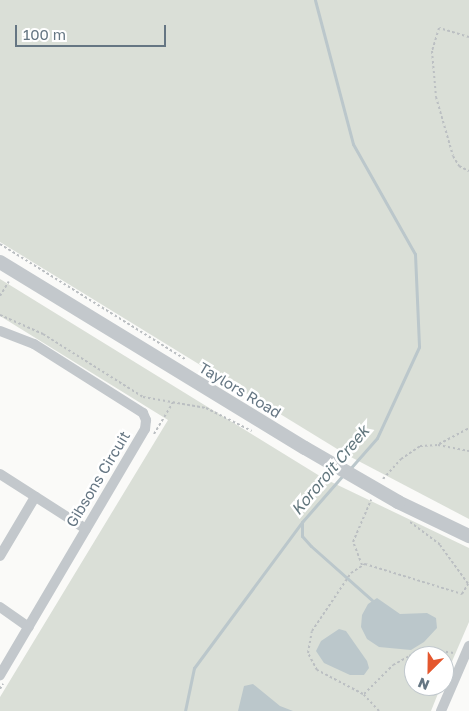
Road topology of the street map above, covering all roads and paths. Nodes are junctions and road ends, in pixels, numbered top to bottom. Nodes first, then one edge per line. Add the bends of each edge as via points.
1 (469, 38) edge
2 (469, 171) edge
3 (0, 262) edge
4 (15, 272) junction
5 (0, 296) edge
6 (0, 314) edge
7 (0, 331) edge
8 (174, 402) junction
9 (145, 428) junction
10 (469, 428) edge
11 (253, 431) dead end
12 (437, 445) dead end
13 (0, 474) edge
14 (36, 497) junction
15 (407, 520) dead end
16 (86, 529) junction
17 (469, 536) edge
18 (0, 556) edge
19 (469, 584) edge
20 (0, 607) edge
21 (29, 627) junction
22 (467, 650) edge
23 (0, 674) edge
24 (363, 694) junction
25 (379, 711) edge
26 (441, 711) edge

1 - 2 path via 440,28 432,51 436,97 453,156 459,166
3 - 4 street, Taylors Road
4 - 5 path
4 - 17 street, Taylors Road, bridge via 305,448 398,502
6 - 8 path via 43,334 143,397
7 - 9 street, Gibsons Circuit via 34,344 143,413
8 - 9 path via 155,434
8 - 11 path via 206,408
9 - 16 street, Gibsons Circuit
10 - 12 path
13 - 14 street
14 - 16 street
14 - 18 street
15 - 19 path via 440,545
16 - 21 street, Gibsons Circuit
19 - 24 path via 462,594 365,564 351,573 312,632 308,653 317,670
20 - 21 street
21 - 23 street, Gibsons Circuit
22 - 24 path via 426,649 409,656 393,664
22 - 26 street
24 - 25 path

